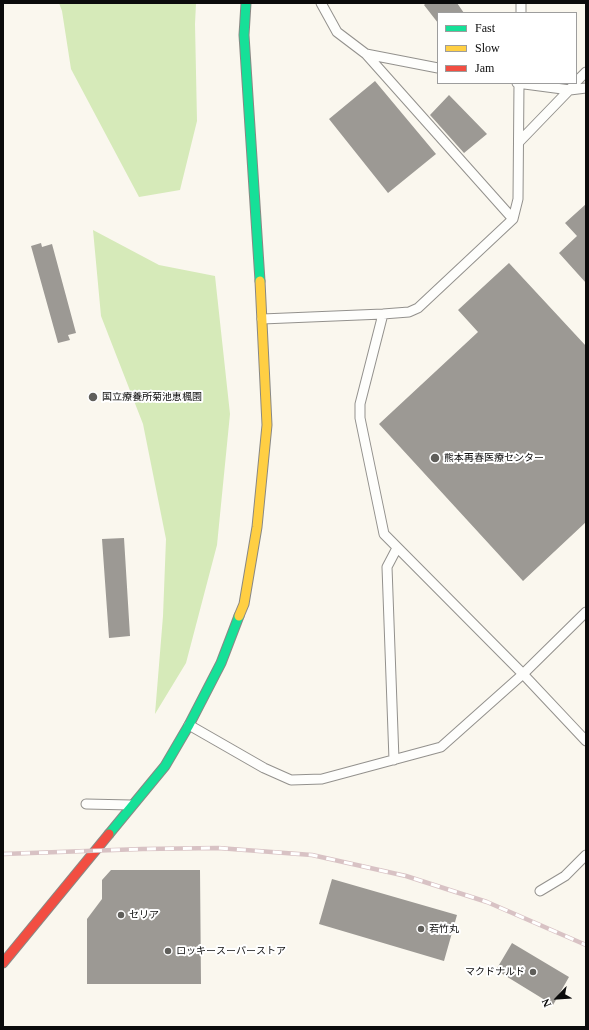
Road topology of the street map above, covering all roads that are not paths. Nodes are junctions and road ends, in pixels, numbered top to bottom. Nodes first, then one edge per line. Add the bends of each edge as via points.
1 (246, 3) edge
2 (321, 3) edge
3 (366, 54) junction
4 (437, 68) edge
5 (577, 79) edge
6 (518, 84) edge
7 (572, 84) edge
8 (586, 88) edge
9 (519, 142) junction
10 (513, 218) junction
11 (383, 314) junction
12 (262, 319) junction
13 (396, 548) junction
14 (586, 612) edge
15 (523, 674) junction
16 (189, 725) junction
17 (586, 741) edge
18 (394, 760) junction
19 (86, 804) dead end
20 (132, 805) junction
21 (586, 855) edge
22 (540, 891) dead end
23 (3, 963) edge

1 - 12 street via 244,36
2 - 3 lane via 337,32
3 - 4 lane
3 - 10 lane
5 - 8 lane
6 - 9 lane
7 - 9 lane
9 - 10 lane via 518,200
10 - 11 lane via 418,308 409,312
11 - 12 lane
11 - 13 lane via 360,404 360,418 384,534
12 - 16 street via 267,425 257,527 244,604 221,664
13 - 15 lane
13 - 18 lane via 387,567
14 - 15 lane
15 - 17 lane
15 - 18 lane via 441,747
16 - 18 lane via 290,780 322,780
16 - 20 street via 165,766
19 - 20 lane
20 - 23 street
21 - 22 lane via 565,876

